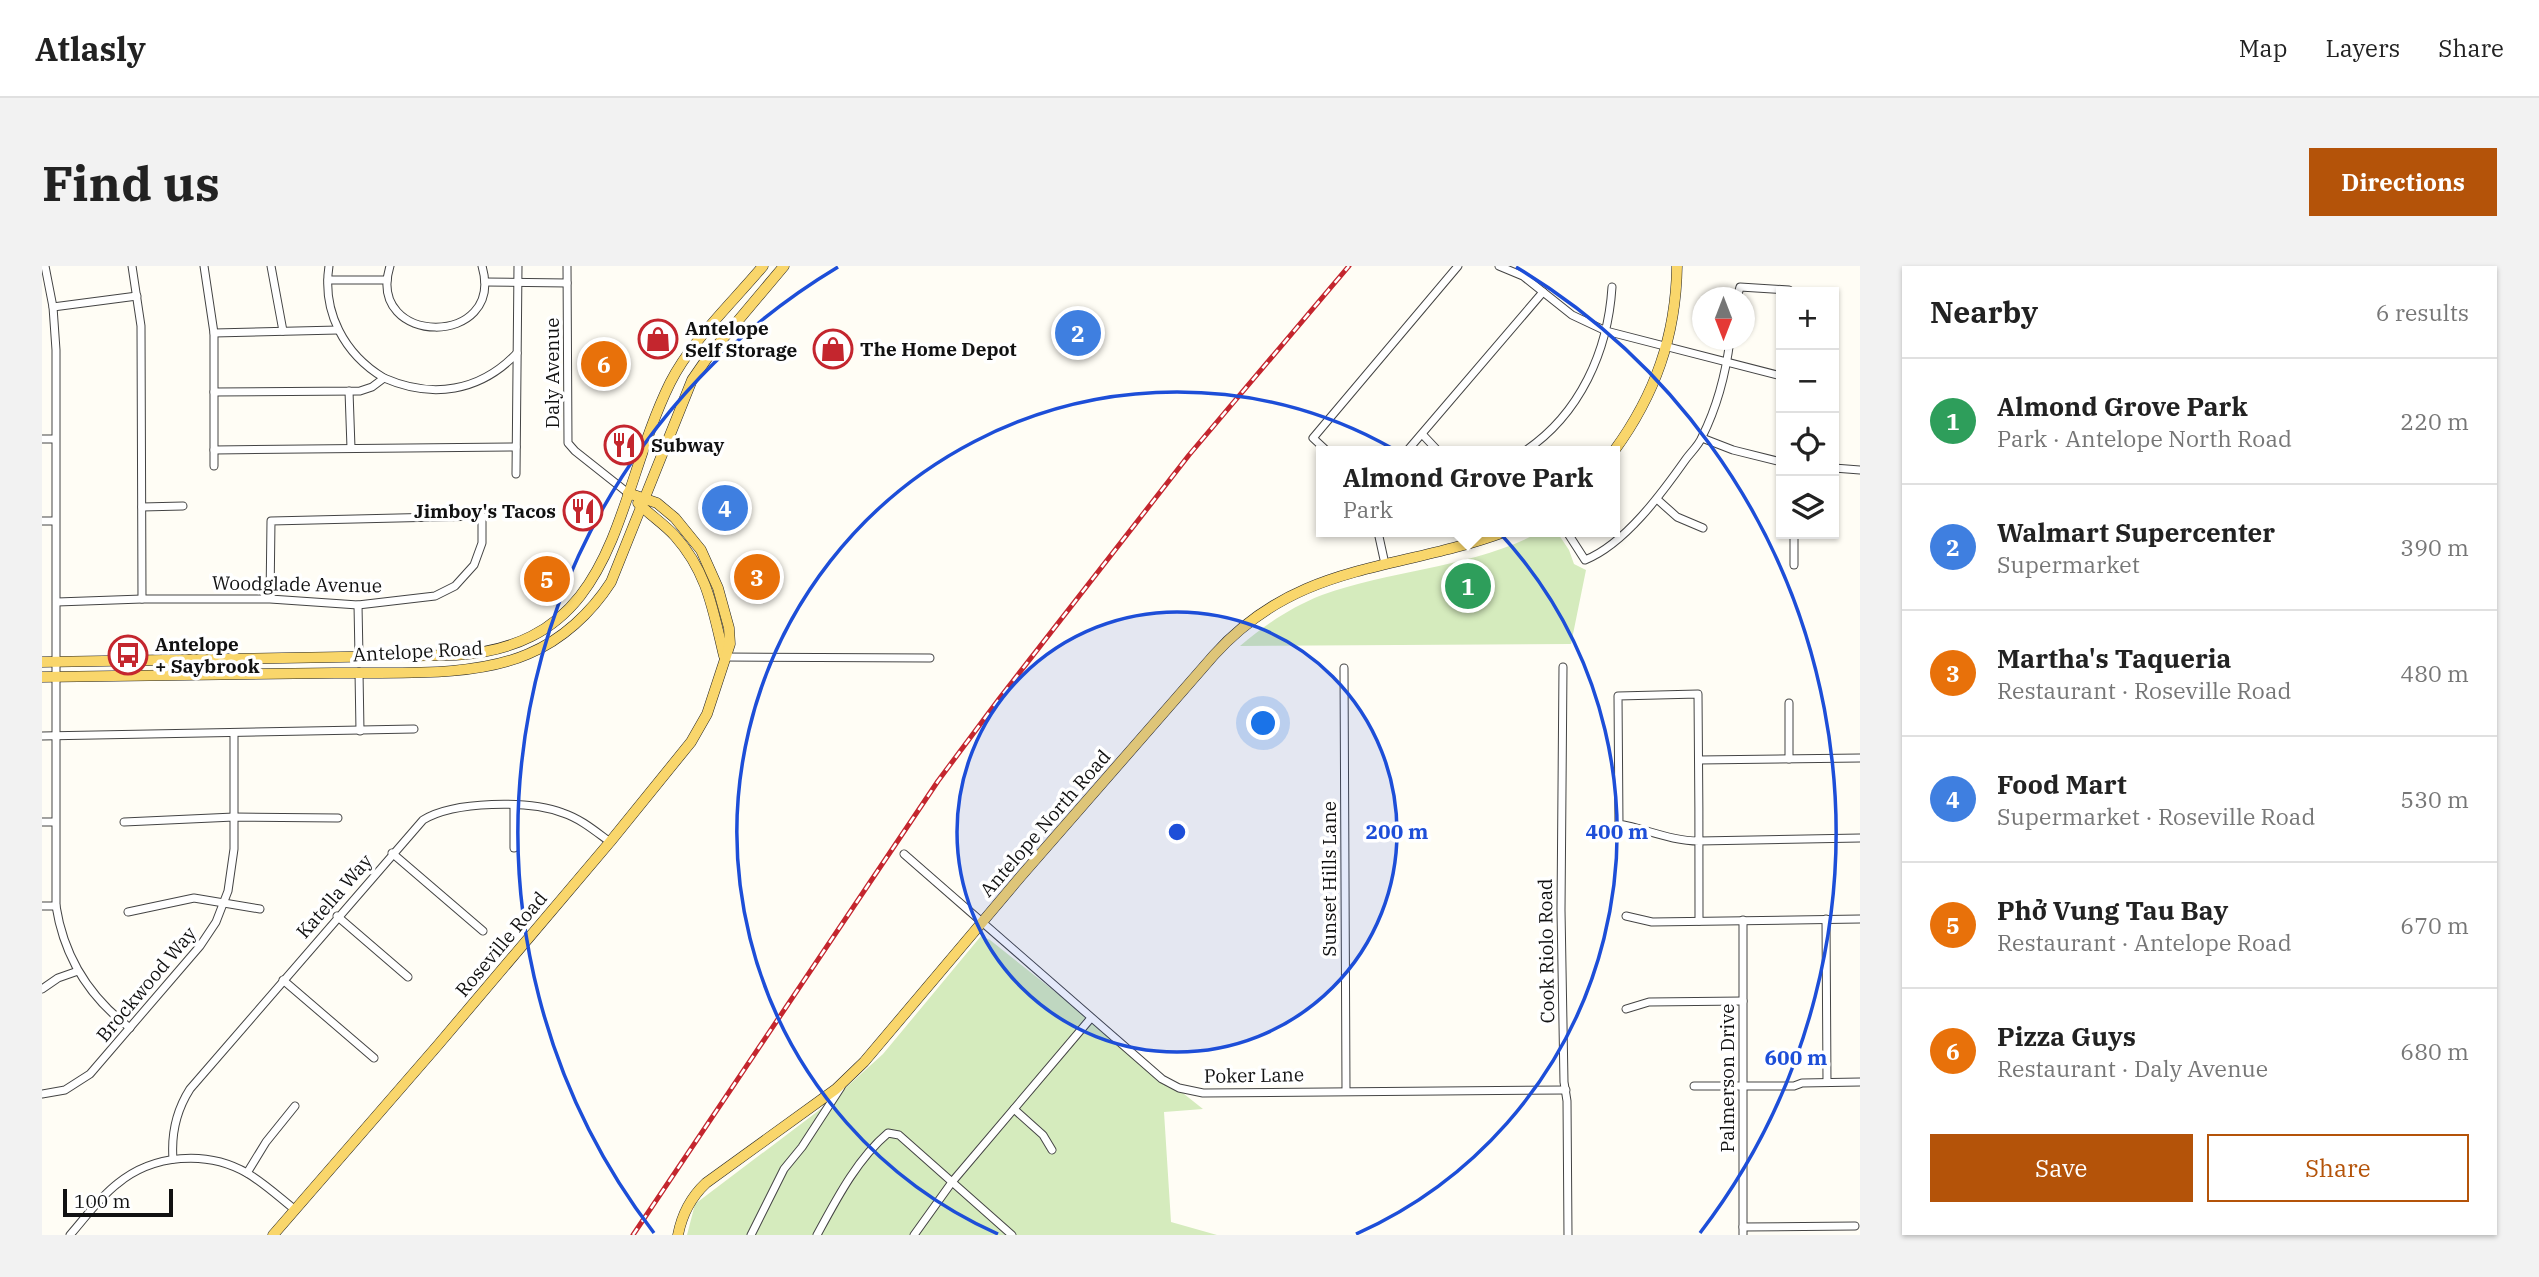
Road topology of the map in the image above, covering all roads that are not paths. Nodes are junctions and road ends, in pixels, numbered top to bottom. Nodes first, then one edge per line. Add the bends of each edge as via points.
1 (45, 266) edge
2 (132, 266) edge
3 (204, 266) edge
4 (271, 266) edge
5 (329, 266) edge
6 (390, 266) edge
7 (482, 266) edge
8 (518, 266) edge
9 (567, 266) edge
10 (763, 266) edge
11 (777, 266) edge
12 (784, 266) edge
13 (1458, 266) edge
14 (1499, 266) edge
15 (1677, 266) edge
16 (328, 280) junction
17 (387, 280) junction
18 (485, 282) junction
19 (517, 282) junction
20 (770, 282) junction
21 (567, 283) junction
22 (1612, 287) dead end
23 (1755, 287) edge
24 (1776, 289) edge
25 (1543, 292) junction
26 (137, 296) junction
27 (53, 307) junction
28 (338, 330) junction
29 (283, 331) junction
30 (1606, 331) junction
31 (214, 333) junction
32 (1665, 346) junction
33 (1729, 350) edge
34 (517, 354) junction
35 (1727, 361) junction
36 (1776, 375) edge
37 (384, 378) junction
38 (214, 391) junction
39 (349, 391) junction
40 (1423, 435) junction
41 (1702, 438) junction
42 (42, 439) edge
43 (55, 439) junction
44 (1322, 446) edge
45 (1413, 446) edge
46 (1433, 446) edge
47 (1531, 446) edge
48 (1617, 446) edge
49 (516, 447) junction
50 (351, 448) junction
51 (214, 450) junction
52 (1776, 461) edge
53 (214, 466) dead end
54 (1839, 468) edge
55 (1860, 470) edge
56 (516, 474) dead end
57 (628, 493) junction
58 (1658, 500) junction
59 (644, 503) junction
60 (183, 506) dead end
61 (142, 507) junction
62 (42, 521) edge
63 (55, 521) junction
64 (1703, 528) dead end
65 (1620, 535) edge
66 (1379, 537) edge
67 (1485, 537) edge
68 (1570, 537) edge
69 (1618, 537) edge
70 (1794, 539) edge
71 (1385, 564) junction
72 (1794, 565) dead end
73 (142, 599) junction
74 (270, 599) junction
75 (57, 602) junction
76 (358, 605) junction
77 (407, 656) junction
78 (359, 657) junction
79 (724, 657) junction
80 (930, 658) dead end
81 (56, 661) junction
82 (42, 662) edge
83 (1563, 667) dead end
84 (1344, 668) dead end
85 (310, 673) junction
86 (359, 673) junction
87 (42, 677) edge
88 (56, 677) junction
89 (1789, 703) dead end
90 (414, 729) dead end
91 (360, 731) junction
92 (234, 734) junction
93 (42, 736) edge
94 (56, 736) junction
95 (1860, 758) edge
96 (1789, 759) junction
97 (1699, 760) junction
98 (514, 806) junction
99 (234, 817) junction
100 (338, 818) dead end
101 (42, 822) edge
102 (55, 822) junction
103 (124, 822) dead end
104 (1860, 838) edge
105 (1699, 841) junction
106 (610, 842) junction
107 (514, 848) dead end
108 (392, 853) junction
109 (904, 854) dead end
110 (224, 903) junction
111 (42, 906) edge
112 (56, 906) junction
113 (260, 909) dead end
114 (128, 912) dead end
115 (338, 916) junction
116 (1626, 916) dead end
117 (1826, 919) junction
118 (1860, 919) edge
119 (1742, 920) junction
120 (1699, 921) junction
121 (982, 923) junction
122 (483, 931) dead end
123 (78, 971) junction
124 (408, 977) dead end
125 (283, 980) junction
126 (42, 989) edge
127 (1743, 1001) junction
128 (1626, 1009) dead end
129 (1091, 1017) junction
130 (131, 1028) junction
131 (374, 1058) dead end
132 (846, 1080) junction
133 (1827, 1082) junction
134 (1860, 1082) edge
135 (1694, 1086) dead end
136 (1744, 1086) junction
137 (1346, 1090) junction
138 (1566, 1090) junction
139 (42, 1094) edge
140 (295, 1106) dead end
141 (1014, 1109) junction
142 (1052, 1150) dead end
143 (173, 1159) junction
144 (247, 1173) junction
145 (952, 1182) junction
146 (294, 1209) junction
147 (1855, 1226) dead end
148 (1743, 1231) edge
149 (75, 1233) edge
150 (273, 1235) edge
151 (678, 1235) edge
152 (751, 1235) edge
153 (817, 1235) edge
154 (914, 1235) edge
155 (1012, 1235) edge
156 (1568, 1235) edge

1 - 27 street
2 - 26 street
3 - 31 street
4 - 29 street
5 - 16 street
6 - 17 street
7 - 18 street
8 - 19 street
9 - 21 street, Daly Avenue
10 - 57 main road, Antelope Road via 676,371
11 - 20 main road
12 - 20 main road, Antelope Road
13 - 44 street via 1313,438
14 - 25 street via 1523,276
15 - 32 main road via 1674,320
16 - 17 street
16 - 28 street
17 - 18 street via 394,306 406,319 439,329 471,314
18 - 19 street
19 - 21 street
19 - 34 street
20 - 59 main road, Antelope Road via 692,380
21 - 57 street, Daly Avenue via 568,443
22 - 30 street
23 - 24 street
25 - 30 street via 1572,315
25 - 40 street
26 - 27 street
26 - 61 street
27 - 43 street
28 - 29 street
28 - 37 street via 355,355
29 - 31 street
30 - 32 street
30 - 47 street via 1597,361 1578,396
31 - 38 street
32 - 35 street
32 - 48 main road via 1646,400
33 - 35 street
34 - 37 street via 490,376 468,386 439,391 411,388
34 - 49 street
35 - 36 street
35 - 41 street
37 - 39 street via 366,390
38 - 39 street
38 - 51 street
39 - 50 street
40 - 45 street
40 - 46 street
41 - 52 street
41 - 58 street
42 - 43 street
43 - 63 street
49 - 50 street
49 - 56 street
50 - 51 street
51 - 53 street
54 - 55 street
57 - 59 main road, Roseville Road
57 - 77 main road, Antelope Road via 596,575 575,605 556,621 534,636 492,652
58 - 64 street via 1676,517
58 - 65 street
59 - 79 main road, Roseville Road via 674,536 703,580
59 - 86 main road, Antelope Road via 603,593 576,623 541,648 477,668
60 - 61 street
61 - 73 street
62 - 63 street
63 - 75 street
66 - 71 street
67 - 71 main road, Antelope North Road
68 - 69 street via 1585,560
70 - 72 street
71 - 121 main road, Antelope North Road via 1312,585 1272,605 1240,629
73 - 74 street, Woodglade Avenue
73 - 75 street, Woodglade Avenue
74 - 76 street, Woodglade Avenue
74 - 76 street, Woodglade Avenue via 271,521 482,516 479,554 455,586 435,596
75 - 81 street
76 - 78 street
77 - 78 main road, Antelope Road
77 - 86 main road
78 - 81 main road, Antelope Road
78 - 85 main road
79 - 80 street
79 - 106 main road, Roseville Road via 712,701 691,742
81 - 82 main road, Antelope Road
81 - 88 street
83 - 138 street, Cook Riolo Road via 1561,910
84 - 137 street, Sunset Hills Lane
85 - 86 main road, Antelope Road
85 - 88 main road, Antelope Road
86 - 91 street
87 - 88 main road, Antelope Road
88 - 94 street
89 - 96 street
90 - 91 street
91 - 92 street
92 - 94 street
92 - 99 street, Brockwood Way
93 - 94 street
94 - 102 street
95 - 96 street
96 - 97 street
97 - 105 street
97 - 105 street via 1699,694 1618,696 1619,824
98 - 106 street, Katella Way via 565,813
98 - 107 street
98 - 108 street, Katella Way via 441,810 415,826
99 - 100 street
99 - 103 street
99 - 110 street, Brockwood Way
101 - 102 street
102 - 112 street
104 - 105 street
105 - 120 street
106 - 146 main road, Roseville Road
108 - 115 street, Katella Way
108 - 122 street
109 - 121 street, Poker Lane
110 - 113 street
110 - 114 street via 194,898
110 - 130 street, Brockwood Way via 200,946
111 - 112 street
112 - 123 street
115 - 124 street
115 - 125 street, Katella Way
116 - 120 street via 1644,921
117 - 118 street
117 - 119 street
117 - 133 street
119 - 120 street
119 - 127 street, Palmerson Drive
121 - 129 street, Poker Lane
121 - 132 main road, Antelope North Road
123 - 126 street
123 - 130 street via 96,997
125 - 131 street
125 - 143 street, Katella Way via 183,1100 173,1131
127 - 128 street via 1648,1002
127 - 136 street, Palmerson Drive
129 - 137 street, Poker Lane via 1162,1079 1191,1091
129 - 141 street
130 - 139 street, Brockwood Way via 81,1082
132 - 151 main road, Antelope North Road via 706,1182 689,1202
132 - 152 street via 784,1169
133 - 134 street
133 - 136 street
135 - 136 street
136 - 148 street, Palmerson Drive
137 - 138 street, Poker Lane
138 - 156 street, Cook Riolo Road
140 - 144 street
141 - 142 street via 1043,1135
141 - 145 street
143 - 144 street via 213,1160
143 - 149 street via 149,1165 117,1183
144 - 146 street
145 - 153 street via 898,1135 888,1133 841,1192
145 - 154 street
145 - 155 street
146 - 150 main road, Roseville Road
147 - 148 street

